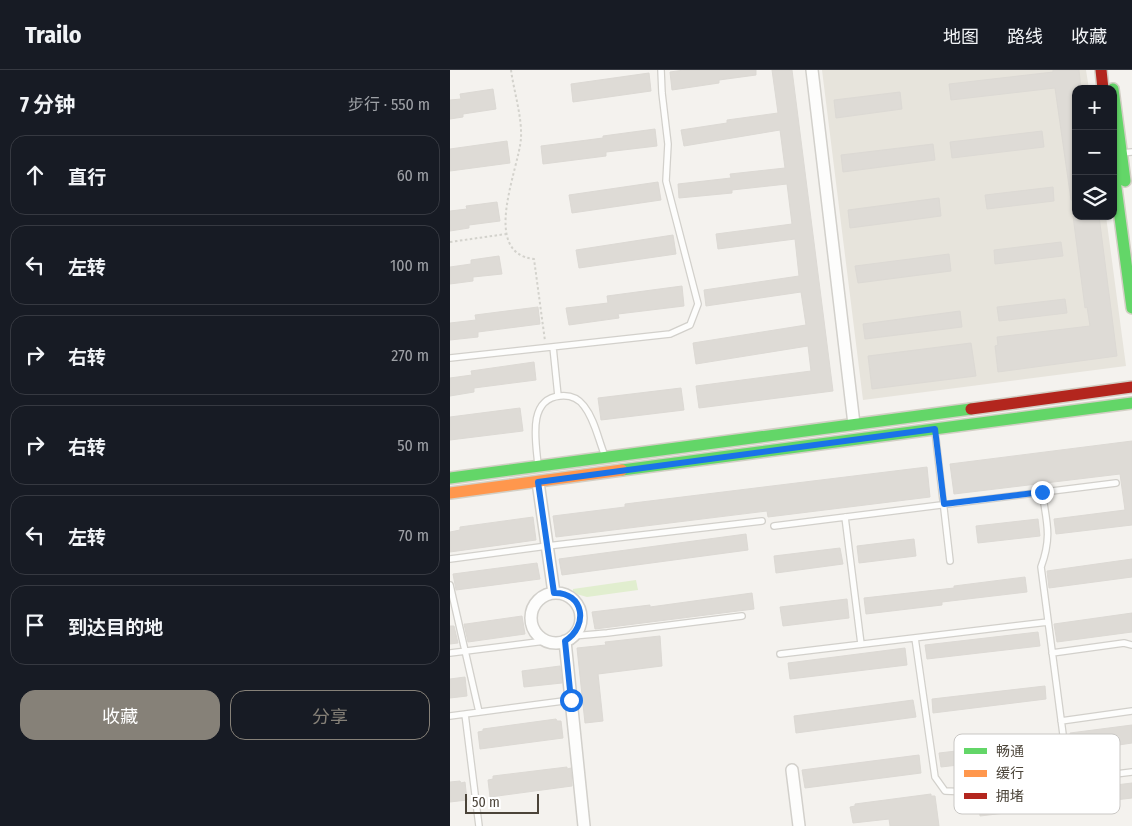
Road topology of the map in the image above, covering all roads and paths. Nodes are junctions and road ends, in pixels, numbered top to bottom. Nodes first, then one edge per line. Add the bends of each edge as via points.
1 (511, 70) edge
2 (661, 70) edge
3 (812, 70) edge
4 (1101, 70) edge
5 (1111, 70) edge
6 (1103, 85) edge
7 (1113, 85) edge
8 (1117, 107) edge
9 (1127, 153) edge
10 (1114, 175) edge
11 (1132, 232) edge
12 (506, 234) junction
13 (450, 242) edge
14 (1132, 308) edge
15 (549, 347) junction
16 (450, 358) edge
17 (1132, 387) edge
18 (558, 396) junction
19 (1132, 403) edge
20 (854, 424) junction
21 (935, 429) junction
22 (606, 458) junction
23 (538, 466) junction
24 (450, 478) edge
25 (538, 482) junction
26 (1116, 483) dead end
27 (1042, 492) junction
28 (450, 493) edge
29 (944, 504) junction
30 (845, 517) junction
31 (762, 521) dead end
32 (774, 526) dead end
33 (547, 546) junction
34 (450, 559) edge
35 (950, 561) dead end
36 (450, 585) edge
37 (554, 593) junction
38 (742, 616) dead end
39 (1048, 622) junction
40 (569, 638) junction
41 (915, 638) junction
42 (545, 640) junction
43 (860, 644) junction
44 (1132, 645) edge
45 (465, 651) junction
46 (450, 653) edge
47 (1052, 653) junction
48 (780, 654) dead end
49 (571, 700) junction
50 (1132, 711) edge
51 (479, 712) junction
52 (465, 714) junction
53 (450, 716) edge
54 (1061, 721) junction
55 (1063, 734) edge
56 (792, 770) dead end
57 (954, 791) edge
58 (479, 826) edge
59 (584, 826) edge
60 (799, 826) edge

1 - 12 path via 521,140 509,189
2 - 15 lane via 668,144 666,181 698,304 690,325 670,334
3 - 20 street
4 - 6 main road
5 - 7 main road
8 - 9 main road
9 - 11 main road
10 - 14 main road
12 - 13 path
12 - 15 path via 513,249 526,258 534,259
15 - 16 lane
15 - 18 lane
17 - 20 main road
18 - 22 lane via 571,396 583,404
18 - 23 lane via 545,402 536,414
19 - 21 main road
20 - 22 main road
21 - 25 main road
21 - 29 lane
22 - 23 main road
23 - 24 main road
25 - 28 main road
25 - 33 street
26 - 27 lane
27 - 29 lane
27 - 39 lane via 1049,533 1041,567
29 - 30 lane
29 - 35 lane
30 - 32 lane
30 - 43 lane
31 - 33 lane
33 - 34 lane
33 - 37 street
36 - 45 lane
37 - 40 street via 565,594 579,607 579,627
37 - 42 street via 538,599 530,616 537,635
38 - 40 lane
39 - 41 lane
39 - 47 lane
40 - 42 street via 555,643
40 - 49 street
41 - 43 lane
41 - 57 lane via 935,778 945,791
42 - 45 lane
43 - 48 lane
44 - 47 lane
45 - 46 lane
45 - 51 lane
47 - 54 lane
49 - 51 lane
49 - 59 street
50 - 54 lane
51 - 52 lane
52 - 53 lane
52 - 58 lane
54 - 55 lane
56 - 60 street

